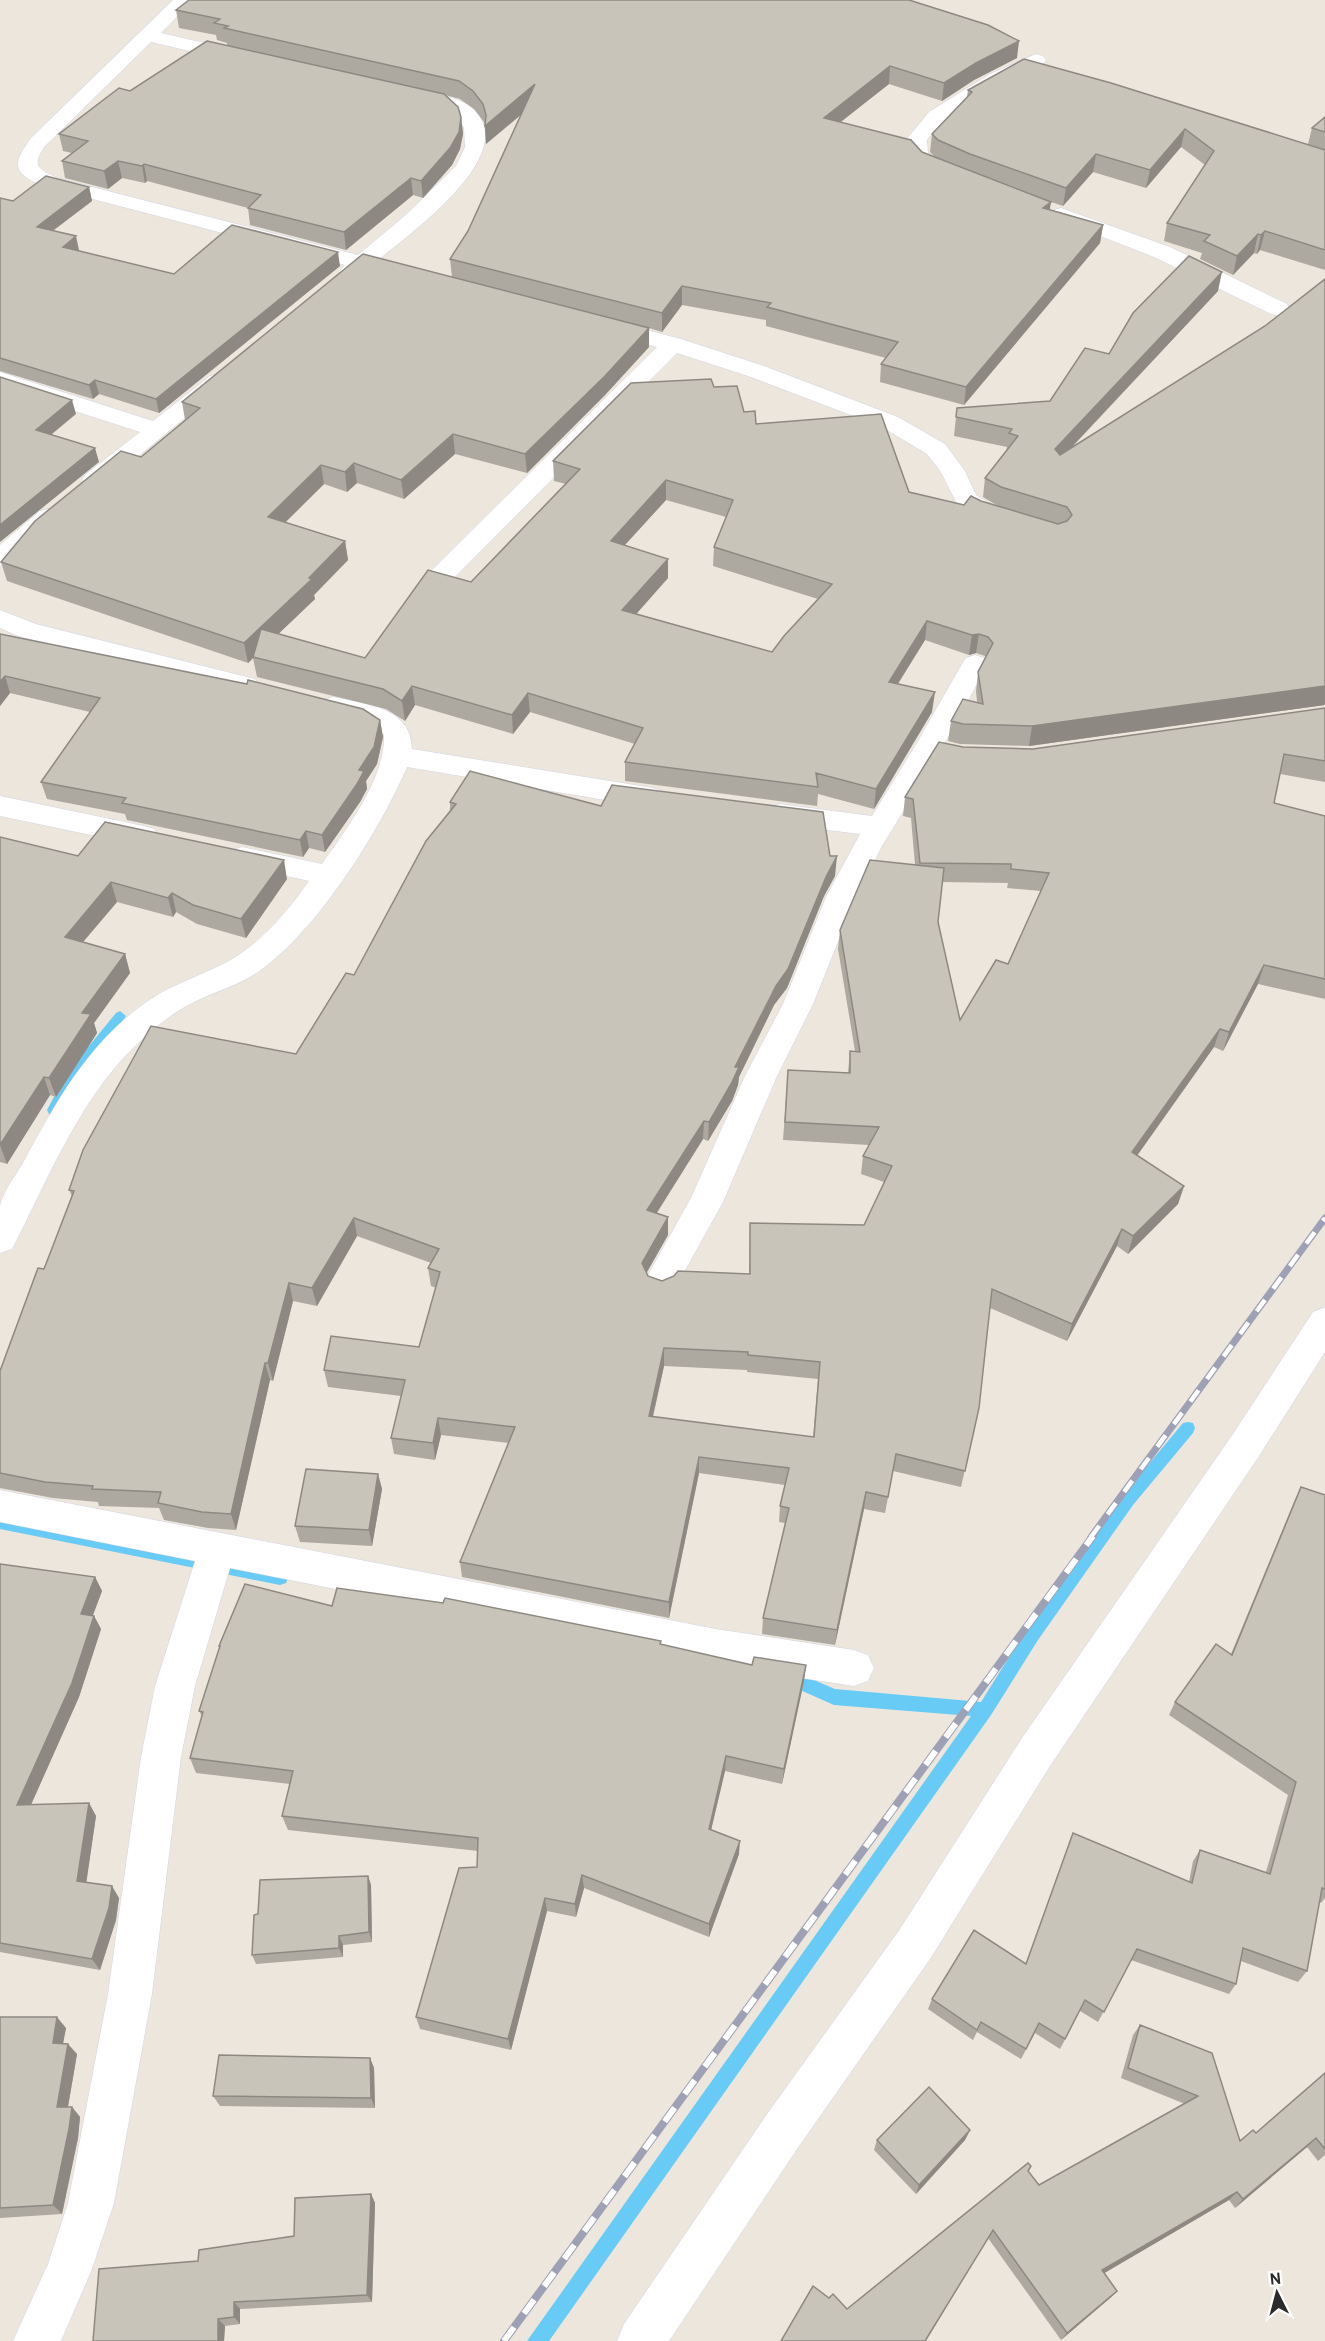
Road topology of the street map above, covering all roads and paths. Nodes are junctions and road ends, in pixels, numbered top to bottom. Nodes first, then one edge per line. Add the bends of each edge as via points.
1 (184, 0) edge
2 (149, 36) junction
3 (1016, 46) dead end
4 (254, 60) edge
5 (394, 92) edge
6 (970, 182) edge
7 (1042, 207) edge
8 (362, 263) junction
9 (420, 278) edge
10 (334, 286) edge
11 (1279, 309) dead end
12 (581, 320) edge
13 (673, 344) junction
14 (232, 369) edge
15 (0, 380) edge
16 (158, 430) junction
17 (1025, 524) edge
18 (0, 558) edge
19 (441, 576) edge
20 (0, 618) edge
21 (975, 664) dead end
22 (276, 693) edge
23 (310, 700) edge
24 (397, 756) junction
25 (678, 802) edge
26 (0, 806) edge
27 (750, 811) edge
28 (881, 827) junction
29 (168, 841) edge
30 (214, 851) edge
31 (328, 875) junction
32 (0, 1239) edge
33 (661, 1282) edge
34 (1325, 1322) edge
35 (0, 1506) edge
36 (218, 1549) junction
37 (854, 1668) dead end
38 (37, 2341) edge
39 (640, 2341) edge

1 - 2 street
2 - 4 street
2 - 8 street via 38,142 28,156 32,174 50,182
3 - 6 street via 1043,64 997,78 936,116 917,139 918,154 928,164
5 - 8 street via 453,105 466,113 474,128 475,147 465,169 415,219
7 - 11 street via 1162,252
8 - 9 street
8 - 10 street
12 - 13 street
13 - 17 street via 890,422 936,449 966,499 988,513
13 - 19 street
14 - 16 street
15 - 16 street
16 - 18 street
20 - 22 street via 27,630
21 - 28 street via 939,750
23 - 24 street via 387,723 399,737
24 - 25 street
24 - 31 street via 381,796
26 - 29 street
27 - 28 street
28 - 33 street via 841,897 798,1004 761,1076 706,1202
30 - 31 street
31 - 32 street via 313,897 254,959 156,1010 105,1056 76,1095
34 - 39 street via 1246,1445 1036,1752 915,1944
35 - 36 street
36 - 37 street via 716,1647
36 - 38 street via 182,1663 163,1747 130,1994 91,2203 69,2269

